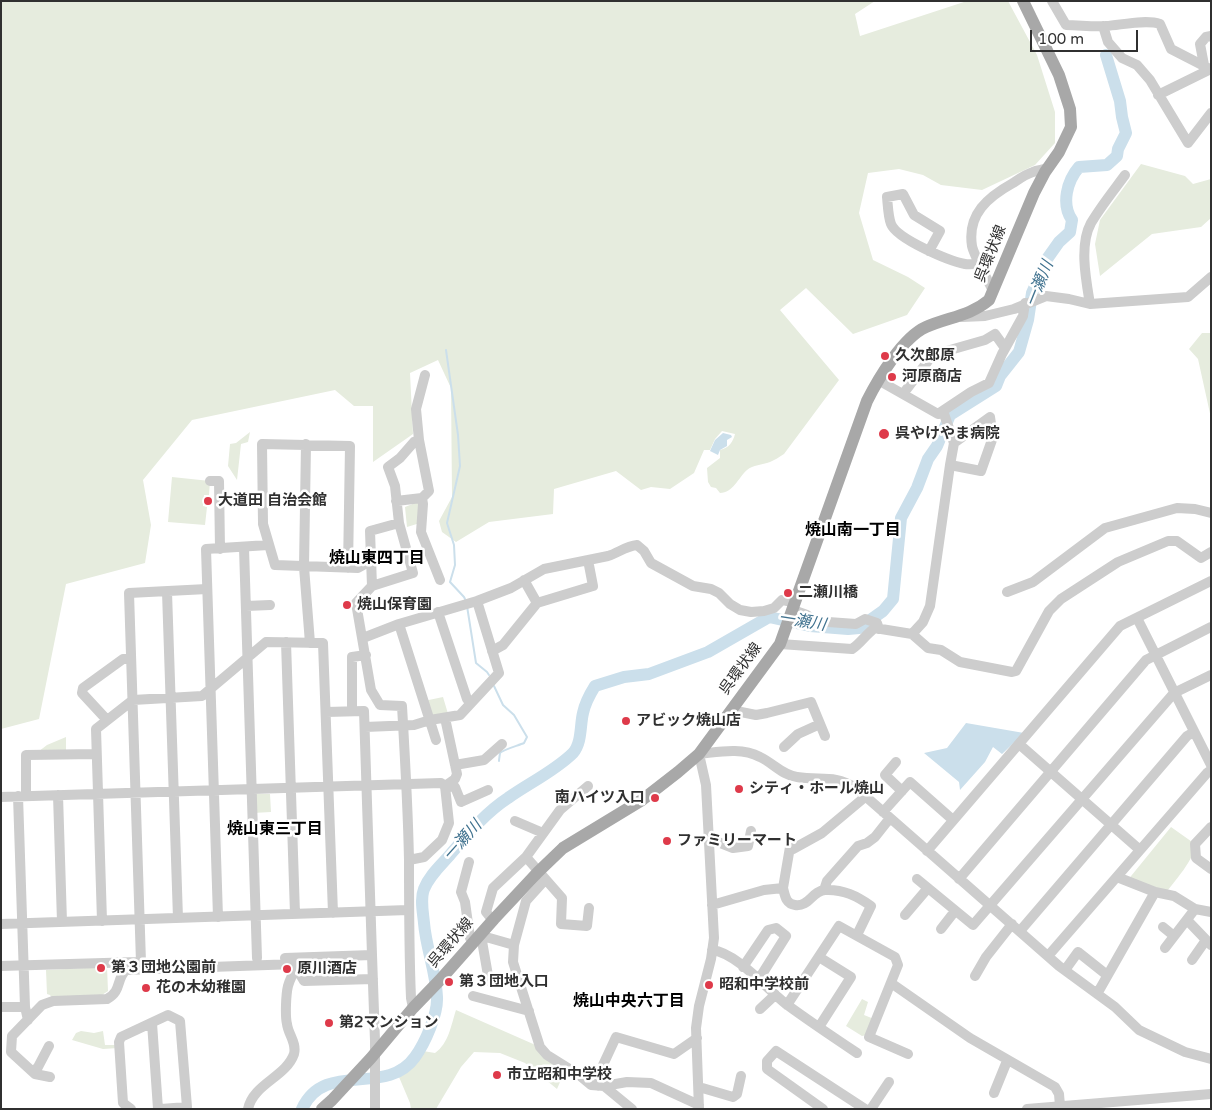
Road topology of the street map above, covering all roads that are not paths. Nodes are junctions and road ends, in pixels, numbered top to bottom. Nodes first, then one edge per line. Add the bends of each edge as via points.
1 (1024, 1) edge
2 (1052, 1) edge
3 (1103, 26) junction
4 (1211, 36) edge
5 (1208, 68) edge
6 (1158, 95) junction
7 (1211, 113) edge
8 (1048, 168) junction
9 (1125, 175) dead end
10 (929, 251) junction
11 (980, 263) junction
12 (1211, 277) edge
13 (994, 291) junction
14 (1026, 303) junction
15 (1090, 304) junction
16 (956, 317) junction
17 (1006, 348) junction
18 (425, 375) dead end
19 (878, 380) junction
20 (903, 394) junction
21 (943, 411) junction
22 (419, 440) junction
23 (954, 443) junction
24 (306, 444) junction
25 (950, 465) junction
26 (210, 481) dead end
27 (422, 498) junction
28 (396, 501) junction
29 (1211, 513) edge
30 (399, 523) junction
31 (268, 545) junction
32 (244, 548) junction
33 (220, 549) junction
34 (1211, 552) edge
35 (588, 560) junction
36 (371, 564) junction
37 (304, 566) junction
38 (348, 568) junction
39 (440, 580) dead end
40 (524, 580) junction
41 (1211, 581) edge
42 (372, 586) junction
43 (207, 589) junction
44 (168, 592) junction
45 (1007, 592) dead end
46 (471, 603) junction
47 (537, 603) junction
48 (270, 605) dead end
49 (246, 606) junction
50 (793, 608) junction
51 (438, 612) junction
52 (1137, 618) junction
53 (399, 624) junction
54 (1211, 627) edge
55 (879, 629) junction
56 (912, 634) junction
57 (363, 638) junction
58 (286, 642) junction
59 (310, 643) junction
60 (780, 644) junction
61 (492, 651) junction
62 (366, 655) junction
63 (1155, 655) junction
64 (248, 658) junction
65 (131, 659) junction
66 (1210, 676) edge
67 (211, 689) junction
68 (1174, 693) junction
69 (171, 698) junction
70 (133, 700) junction
71 (471, 704) junction
72 (731, 710) junction
73 (352, 711) junction
74 (326, 712) junction
75 (445, 718) junction
76 (107, 720) junction
77 (430, 720) junction
78 (820, 724) junction
79 (403, 726) junction
80 (365, 727) junction
81 (1194, 732) junction
82 (825, 736) dead end
83 (436, 740) dead end
84 (502, 744) dead end
85 (1019, 744) junction
86 (784, 747) dead end
87 (96, 754) junction
88 (699, 754) junction
89 (896, 762) dead end
90 (455, 765) junction
91 (1211, 765) edge
92 (1211, 770) edge
93 (1051, 772) junction
94 (406, 784) junction
95 (367, 786) junction
96 (445, 786) junction
97 (588, 786) dead end
98 (329, 787) junction
99 (291, 788) junction
100 (252, 789) junction
101 (214, 790) junction
102 (488, 790) dead end
103 (902, 791) junction
104 (174, 792) junction
105 (136, 793) junction
106 (98, 794) junction
107 (58, 795) junction
108 (22, 796) junction
109 (1, 797) edge
110 (866, 797) junction
111 (1082, 800) junction
112 (887, 815) junction
113 (953, 820) junction
114 (515, 821) dead end
115 (1111, 824) junction
116 (1211, 827) edge
117 (751, 831) dead end
118 (543, 833) junction
119 (708, 838) junction
120 (1140, 850) junction
121 (927, 851) junction
122 (526, 857) junction
123 (409, 860) junction
124 (468, 862) dead end
125 (1211, 869) edge
126 (541, 876) junction
127 (1117, 877) junction
128 (959, 879) junction
129 (917, 880) dead end
130 (783, 888) junction
131 (928, 888) junction
132 (824, 890) junction
133 (1155, 892) junction
134 (712, 905) junction
135 (990, 906) junction
136 (589, 908) dead end
137 (1195, 909) junction
138 (408, 910) junction
139 (955, 911) junction
140 (371, 912) junction
141 (1211, 912) edge
142 (333, 913) junction
143 (295, 914) junction
144 (256, 915) junction
145 (905, 916) dead end
146 (218, 917) junction
147 (178, 918) junction
148 (140, 919) junction
149 (494, 919) junction
150 (102, 920) junction
151 (1187, 920) junction
152 (62, 922) junction
153 (23, 923) junction
154 (1, 924) edge
155 (1163, 927) dead end
156 (1016, 928) junction
157 (941, 929) dead end
158 (857, 934) junction
159 (1174, 936) junction
160 (477, 938) junction
161 (1208, 943) edge
162 (514, 945) junction
163 (1165, 948) dead end
164 (712, 950) junction
165 (372, 955) junction
166 (1048, 956) junction
167 (819, 957) junction
168 (257, 958) junction
169 (1192, 960) dead end
170 (141, 962) junction
171 (1, 966) edge
172 (25, 966) junction
173 (743, 967) junction
174 (1062, 968) junction
175 (296, 970) junction
176 (1108, 975) junction
177 (976, 976) dead end
178 (373, 979) junction
179 (759, 979) junction
180 (489, 981) dead end
181 (892, 983) junction
182 (1097, 994) junction
183 (775, 995) junction
184 (473, 996) dead end
185 (787, 1005) junction
186 (1, 1007) edge
187 (25, 1007) junction
188 (413, 1008) junction
189 (760, 1009) dead end
190 (529, 1011) junction
191 (28, 1020) junction
192 (152, 1023) junction
193 (820, 1027) junction
194 (1, 1033) edge
195 (12, 1036) junction
196 (697, 1038) junction
197 (48, 1046) dead end
198 (375, 1053) junction
199 (857, 1053) dead end
200 (908, 1054) dead end
201 (1211, 1059) edge
202 (1007, 1061) junction
203 (33, 1072) junction
204 (741, 1076) dead end
205 (50, 1077) dead end
206 (889, 1082) dead end
207 (601, 1086) junction
208 (699, 1087) junction
209 (994, 1093) dead end
210 (1211, 1094) edge
211 (1060, 1106) junction
212 (699, 1107) edge
213 (131, 1109) edge
214 (159, 1109) edge
215 (248, 1109) edge
216 (322, 1109) edge
217 (374, 1109) edge
218 (632, 1109) edge
219 (823, 1109) edge
220 (865, 1109) edge
221 (871, 1109) edge
222 (1027, 1109) edge

1 - 8 main road, 呉環状線 via 1070,109 1071,127
2 - 3 street via 1066,24
3 - 5 street via 1160,24 1171,49
3 - 6 street via 1113,49 1137,65
4 - 5 street via 1200,44
5 - 6 street
6 - 7 street via 1188,143
8 - 11 street via 1032,172 980,207 972,238
8 - 13 main road, 呉環状線 via 1034,193
9 - 15 street via 1090,224 1084,273
10 - 10 street via 900,235 892,225 887,197 903,194 914,215 940,231
10 - 11 street via 967,264
11 - 13 street
12 - 15 street via 1188,297
13 - 16 main road, 呉環状線 via 990,300 979,309
14 - 15 street via 1046,296
14 - 16 street via 985,316
14 - 17 street via 1023,316
16 - 19 main road, 呉環状線 via 924,328 906,342
17 - 20 street via 995,334 936,354
17 - 21 street via 989,383
18 - 22 street via 416,409
19 - 20 street
19 - 50 main road, 呉環状線 via 867,401
20 - 21 street via 938,414
21 - 23 street
22 - 27 street via 429,492
22 - 28 street via 388,467
23 - 25 street
23 - 25 street via 990,417 993,437 981,471
24 - 31 street via 262,444 263,524
24 - 37 street
24 - 38 street via 350,446
25 - 56 street via 930,606 923,622
26 - 33 street via 219,481
27 - 28 street
27 - 39 street via 421,532
28 - 30 street
29 - 45 street via 1177,508 1105,528 1033,582
30 - 36 street via 370,531
30 - 42 street via 413,573
31 - 32 street
31 - 37 street via 275,565
32 - 33 street
32 - 49 street
33 - 43 street via 206,550
34 - 56 street via 1201,558 1177,541 1168,541 1118,562 1049,611 1016,671 960,662 941,650 928,648
35 - 40 street via 544,569
35 - 47 street via 594,586
35 - 50 street via 637,545 651,563 693,586 719,593 740,610 764,611 774,608 782,600
36 - 38 street
36 - 42 street
37 - 38 street
37 - 59 street
40 - 46 street
40 - 47 street
41 - 52 street
42 - 57 street via 356,604
43 - 44 street
43 - 67 street
44 - 65 street via 129,593
44 - 69 street
46 - 51 street
46 - 61 street
47 - 61 street via 503,645
48 - 49 street
49 - 64 street
50 - 55 street via 814,621 856,624 865,619 877,623
50 - 60 main road, 呉環状線
51 - 53 street
51 - 71 street
52 - 63 street
52 - 85 street via 1120,626
53 - 57 street
53 - 77 street
54 - 63 street
55 - 56 street
55 - 60 street via 867,634 852,650
57 - 62 street
58 - 59 street
58 - 64 street via 266,642
58 - 99 street
59 - 74 street via 323,643
60 - 72 main road, 呉環状線
61 - 71 street via 498,673
62 - 73 street via 352,657
62 - 79 street via 371,690 380,705 402,706
63 - 68 street
63 - 93 street via 1146,660
64 - 67 street
64 - 100 street
65 - 70 street
65 - 76 street via 123,660 83,688 82,693
66 - 68 street
67 - 69 street via 202,696
67 - 101 street
68 - 81 street
68 - 111 street
69 - 70 street
69 - 104 street
70 - 76 street
70 - 105 street
71 - 75 street via 460,715
72 - 78 street via 767,714 811,702
72 - 88 main road, 呉環状線
73 - 74 street
73 - 80 street via 364,711
74 - 98 street
75 - 77 street
75 - 90 street
76 - 87 street via 96,729
77 - 79 street
77 - 83 street
78 - 82 street
78 - 86 street via 798,734
79 - 80 street
79 - 94 street
80 - 95 street
81 - 91 street
81 - 115 street via 1187,736
84 - 90 street via 484,760
85 - 93 street
85 - 113 street
87 - 106 street
87 - 108 street via 26,755
88 - 110 street via 750,753 785,774 845,781
88 - 119 street via 706,785
88 - 126 main road, 呉環状線 via 642,800 563,848
89 - 103 street via 885,775
90 - 96 street via 455,779
92 - 120 street
93 - 111 street
93 - 128 street
94 - 95 street
94 - 96 street
94 - 123 street
95 - 98 street
95 - 140 street
96 - 102 street via 455,787 461,802
96 - 123 street via 450,823 442,840 424,857
97 - 118 street via 560,810
98 - 99 street
98 - 142 street
99 - 100 street
99 - 143 street
100 - 101 street
100 - 144 street
101 - 104 street
101 - 146 street
103 - 112 street
103 - 113 street via 910,782
104 - 105 street
104 - 147 street
105 - 106 street
105 - 148 street
106 - 107 street
106 - 150 street
107 - 108 street
107 - 152 street
108 - 109 street
108 - 153 street
110 - 112 street
110 - 130 street via 822,833 790,848
111 - 115 street
111 - 135 street
112 - 121 street
112 - 132 street via 875,837 858,846 827,882
113 - 121 street
114 - 118 street
115 - 120 street
115 - 156 street
116 - 125 street via 1195,844 1196,858
117 - 119 street via 748,846 733,848
118 - 122 street
119 - 134 street
120 - 127 street
121 - 128 street
122 - 126 street
122 - 149 street via 493,888 486,912
123 - 138 street
124 - 160 street via 461,892
126 - 136 street via 562,898 561,924 587,929
126 - 149 main road, 呉環状線
126 - 162 street via 526,901
127 - 133 street
127 - 166 street
128 - 135 street
129 - 131 street
130 - 132 street via 786,901 799,906
130 - 134 street
131 - 139 street
131 - 145 street
132 - 158 street via 844,891 871,906
133 - 137 street via 1174,896
133 - 176 street
134 - 164 street
135 - 139 street via 973,925
135 - 156 street
137 - 141 street
137 - 151 street
138 - 140 street
138 - 188 street
139 - 157 street
140 - 142 street
140 - 165 street
142 - 143 street
143 - 144 street
144 - 146 street
144 - 168 street
146 - 147 street
147 - 148 street
148 - 150 street
148 - 170 street
149 - 160 main road, 呉環状線
150 - 152 street
151 - 159 street
151 - 161 street
152 - 153 street
153 - 154 street
153 - 172 street
155 - 159 street
156 - 166 street
156 - 177 street via 986,957
158 - 167 street via 839,926
158 - 181 street via 895,957 898,965
159 - 163 street
160 - 162 street
160 - 180 street
160 - 188 main road, 呉環状線
161 - 169 street
162 - 190 street via 512,962
164 - 173 street via 722,951
164 - 196 street via 699,1006
165 - 168 street
165 - 178 street
166 - 174 street
167 - 185 street
167 - 193 street via 851,977
168 - 170 street
170 - 172 street
171 - 172 street
172 - 187 street
173 - 179 street
173 - 179 street via 768,930 776,928 786,936
174 - 176 street via 1078,952
174 - 182 street
175 - 178 street via 304,981
175 - 191 street via 296,964 126,970 114,995 107,999 52,1001 42,1005
175 - 215 street via 288,986 286,1024 295,1046 294,1054 255,1093
176 - 182 street
178 - 198 street
179 - 183 street
181 - 200 street via 869,1036
181 - 202 street
182 - 201 street via 1139,1030 1185,1052
183 - 185 street
183 - 189 street
184 - 190 street
185 - 193 street
186 - 187 street
187 - 191 street
188 - 198 main road, 呉環状線
190 - 207 street via 540,1047 547,1055 591,1084
191 - 195 street
192 - 213 street via 121,1037 119,1042 123,1103
192 - 214 street
192 - 214 street via 168,1015 180,1020 187,1107
193 - 199 street
194 - 195 street
195 - 203 street via 11,1052
196 - 207 street via 674,1054 616,1037 603,1065
196 - 208 street
197 - 203 street
198 - 216 main road, 呉環状線
198 - 217 street
202 - 209 street
202 - 211 street via 1055,1087
203 - 205 street
204 - 208 street via 737,1094 733,1097
206 - 221 street
207 - 212 street via 651,1083
207 - 218 street
208 - 212 street
210 - 211 street
211 - 222 street
219 - 220 street via 767,1069 767,1061 776,1051

